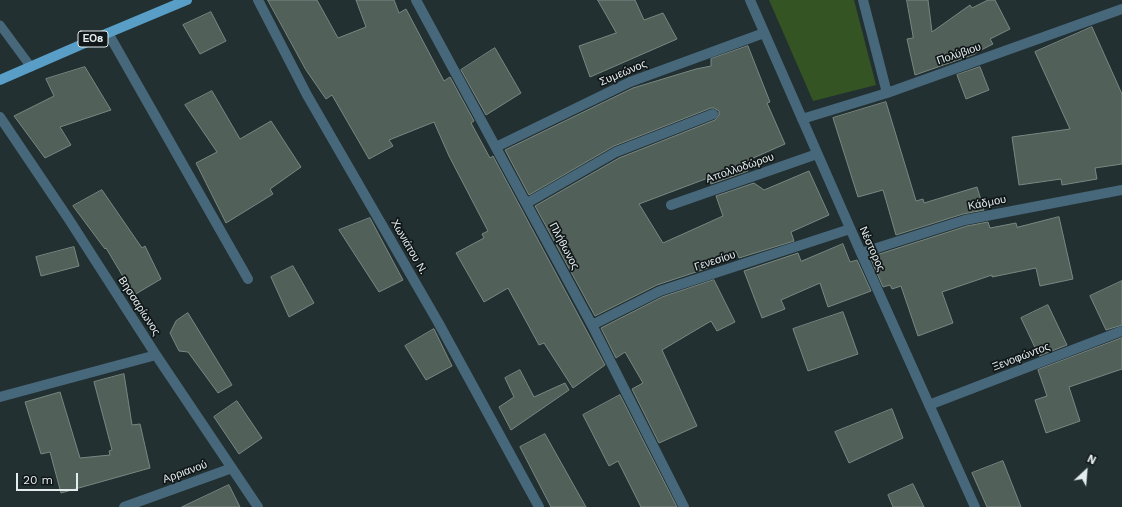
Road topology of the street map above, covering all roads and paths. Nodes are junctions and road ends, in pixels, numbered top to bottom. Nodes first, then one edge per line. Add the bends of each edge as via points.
1 (187, 0) edge
2 (258, 0) edge
3 (416, 0) edge
4 (750, 0) edge
5 (864, 0) edge
6 (1122, 9) edge
7 (0, 25) edge
8 (108, 33) junction
9 (764, 33) junction
10 (31, 67) junction
11 (0, 80) edge
12 (887, 92) junction
13 (713, 114) dead end
14 (0, 117) edge
15 (802, 119) junction
16 (496, 146) junction
17 (817, 154) junction
18 (1122, 190) edge
19 (527, 203) junction
20 (671, 205) dead end
21 (850, 229) junction
22 (861, 253) junction
23 (248, 279) dead end
24 (592, 325) junction
25 (1122, 332) edge
26 (156, 355) junction
27 (0, 397) edge
28 (929, 405) junction
29 (232, 468) junction
30 (124, 507) edge
31 (258, 507) edge
32 (539, 507) edge
33 (684, 507) edge
34 (975, 507) edge

1 - 8 main road, ΕΟ8
2 - 32 street, Χωνιάτου Ν. via 307,95 438,322
3 - 16 street, Πλήθωνος
4 - 9 street, Νέστορος
5 - 12 street
6 - 12 street, Πολύβιου
7 - 10 lane
8 - 10 main road, ΕΟ8
8 - 23 street
9 - 15 street, Νέστορος
9 - 16 street, Συμεώνος via 630,82
10 - 11 main road, ΕΟ8
12 - 15 street, Πολύβιου
13 - 19 street via 616,152
14 - 26 street, Βησσαρίωνος
15 - 17 street, Νέστορος
16 - 19 street, Πλήθωνος
17 - 20 street, Απολλοδώρου
17 - 21 street, Νέστορος
18 - 22 street, Κάδμου via 965,220
19 - 24 street, Πλήθωνος
21 - 22 street, Νέστορος
21 - 24 street, Γενεσίου via 660,291
22 - 28 street, Νέστορος
24 - 33 street, Πλήθωνος
25 - 28 street, Ξενοφώντος
26 - 27 street
26 - 29 street, Βησσαρίωνος
28 - 34 street, Νέστορος
29 - 30 street, Αρριανού
29 - 31 street, Βησσαρίωνος

